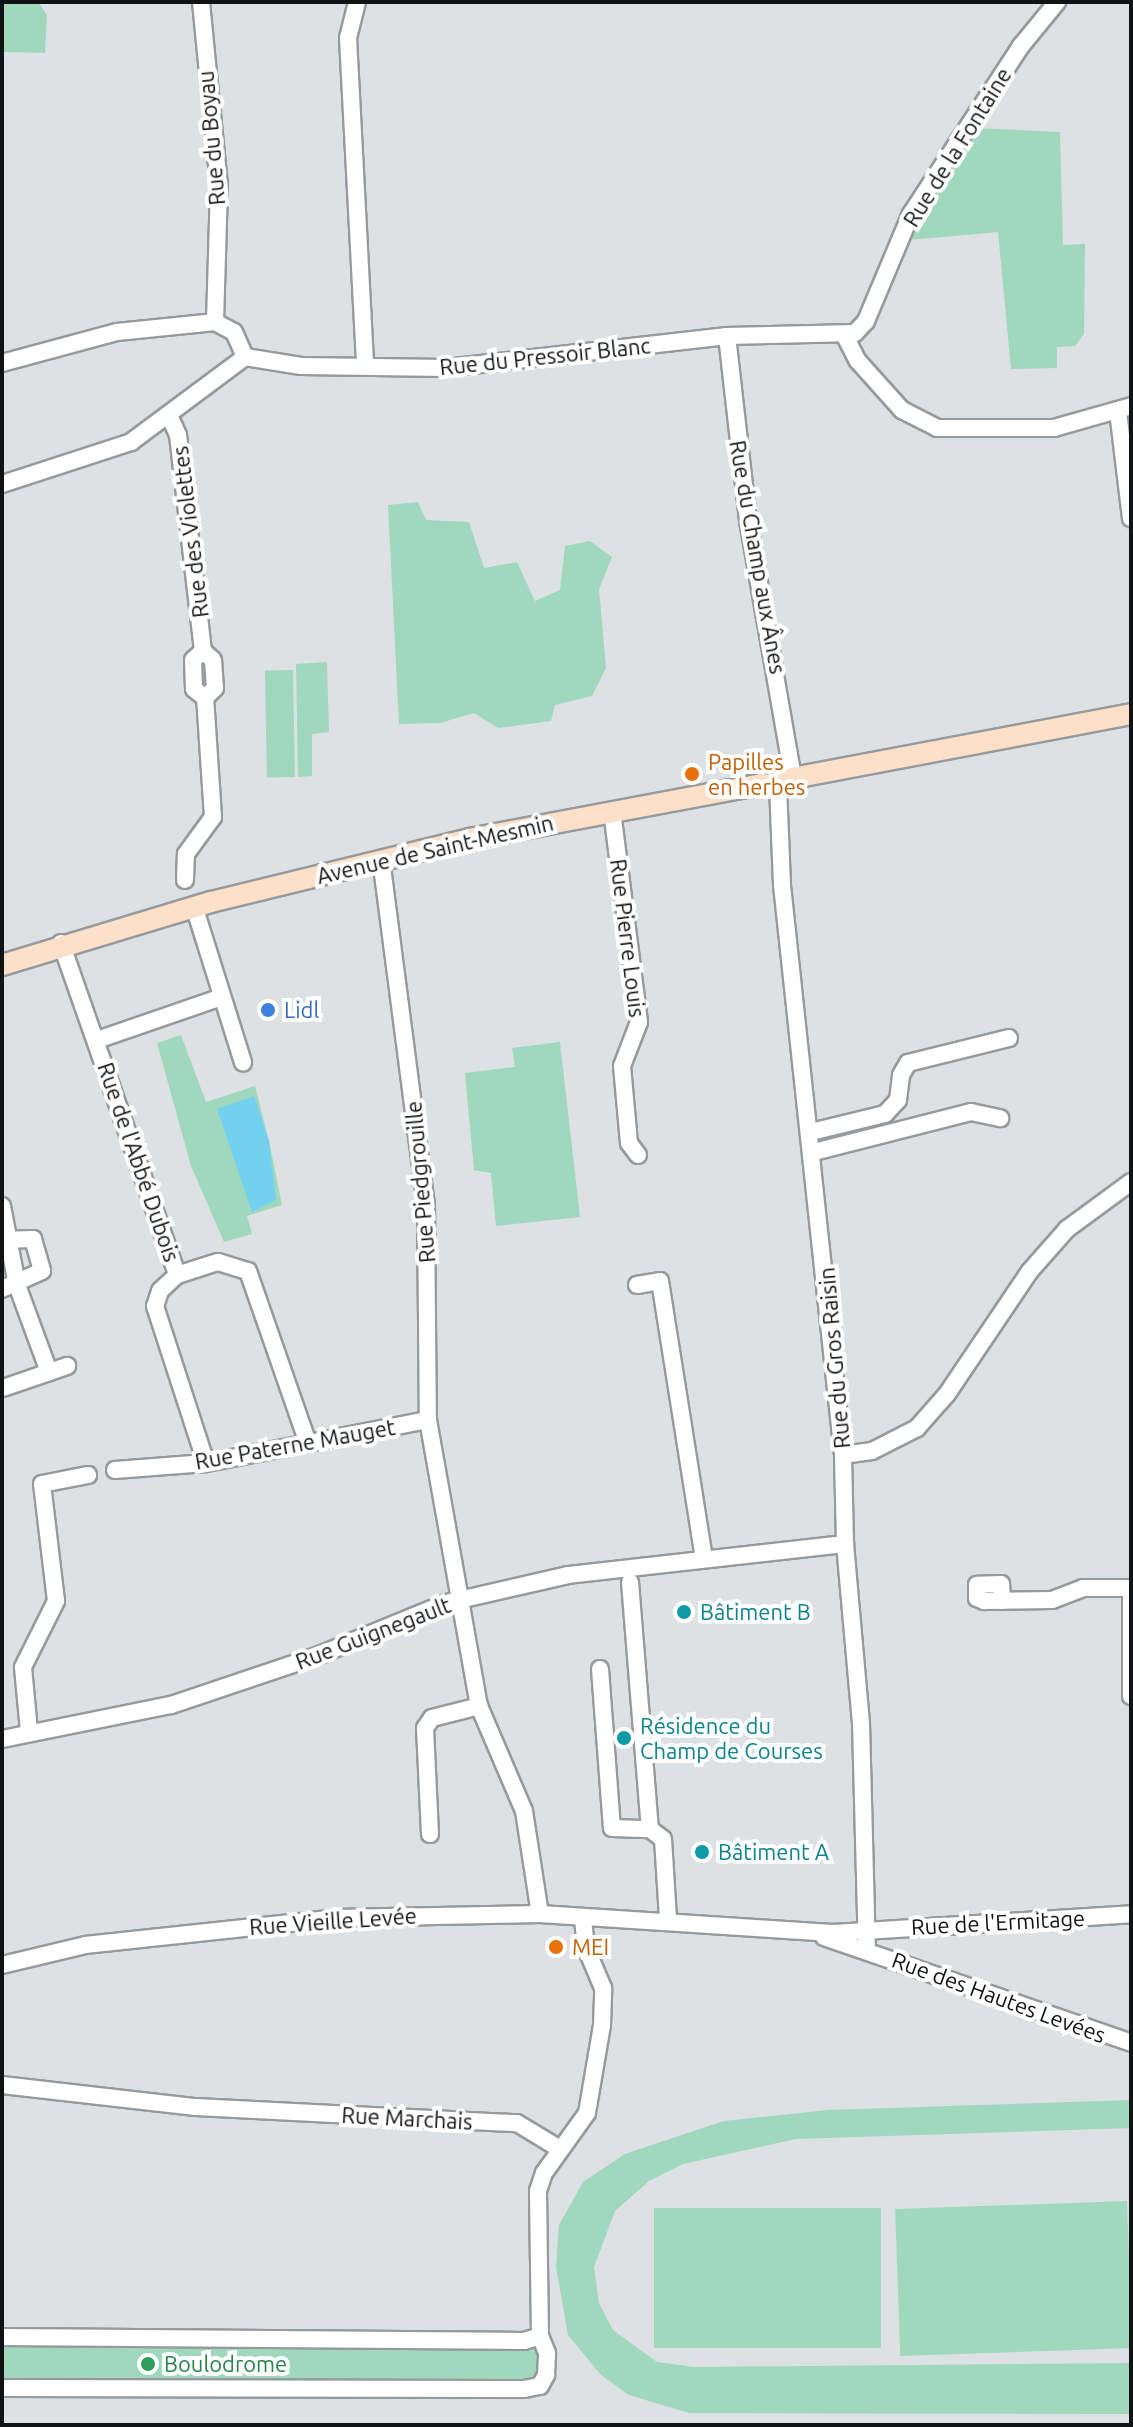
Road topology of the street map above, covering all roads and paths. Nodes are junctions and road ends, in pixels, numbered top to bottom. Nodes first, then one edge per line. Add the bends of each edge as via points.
1 (201, 2) edge
2 (357, 2) edge
3 (1057, 2) edge
4 (215, 322) junction
5 (727, 336) junction
6 (845, 336) junction
7 (245, 357) junction
8 (2, 363) edge
9 (365, 367) junction
10 (1124, 409) edge
11 (169, 415) junction
12 (2, 484) edge
13 (1131, 518) edge
14 (1131, 714) edge
15 (786, 782) junction
16 (612, 811) junction
17 (381, 859) junction
18 (185, 880) dead end
19 (194, 906) junction
20 (61, 943) junction
21 (2, 965) edge
22 (222, 997) junction
23 (1009, 1038) dead end
24 (97, 1040) junction
25 (243, 1062) dead end
26 (1000, 1118) dead end
27 (811, 1132) junction
28 (814, 1152) junction
29 (638, 1155) dead end
30 (1131, 1182) edge
31 (2, 1206) edge
32 (4, 1238) edge
33 (177, 1275) junction
34 (637, 1285) dead end
35 (10, 1287) edge
36 (67, 1366) dead end
37 (49, 1372) junction
38 (3, 1388) edge
39 (428, 1420) junction
40 (308, 1443) junction
41 (843, 1455) junction
42 (206, 1463) junction
43 (115, 1470) dead end
44 (88, 1475) dead end
45 (845, 1544) junction
46 (704, 1558) junction
47 (630, 1582) dead end
48 (1131, 1588) edge
49 (463, 1599) junction
50 (1002, 1601) dead end
51 (600, 1669) dead end
52 (1131, 1696) edge
53 (479, 1706) junction
54 (29, 1731) junction
55 (2, 1739) edge
56 (650, 1829) junction
57 (430, 1834) dead end
58 (540, 1914) junction
59 (1131, 1914) edge
60 (583, 1917) junction
61 (668, 1919) junction
62 (865, 1930) junction
63 (804, 1931) junction
64 (867, 1950) junction
65 (2, 1965) edge
66 (1131, 2043) edge
67 (2, 2085) edge
68 (560, 2149) junction
69 (540, 2336) junction
70 (2, 2337) edge
71 (2, 2388) edge

1 - 4 street, Rue du Boyau via 219,187
2 - 9 street via 348,38
3 - 6 street, Rue de la Fontaine via 1021,46 911,214 866,321
4 - 7 street via 234,332
4 - 8 street via 130,329
5 - 6 street, Rue du Pressoir Blanc
5 - 9 street, Rue du Pressoir Blanc via 446,368
5 - 15 street, Rue du Champ aux Ânes
6 - 10 street via 858,361 902,410 937,428 1054,428
7 - 9 street, Rue du Pressoir Blanc via 301,366
7 - 11 street
10 - 13 street
11 - 12 street via 123,446
11 - 18 street, Rue des Violettes via 178,435 203,651 213,660 215,688 205,698 213,817 186,854
14 - 15 main road, Avenue de Saint-Mesmin
15 - 16 main road, Avenue de Saint-Mesmin
15 - 27 street, Rue du Gros Raisin via 782,885
16 - 17 main road, Avenue de Saint-Mesmin
16 - 29 street, Rue Pierre Louis via 639,1022 622,1066 629,1143
17 - 19 main road, Avenue de Saint-Mesmin
17 - 39 street, Rue Piedgrouille via 426,1205
19 - 20 main road, Avenue de Saint-Mesmin
19 - 22 street
20 - 21 main road, Avenue de Saint-Mesmin
20 - 24 street, Rue de l'Abbé Dubois
22 - 24 street
22 - 25 street
23 - 27 street via 908,1063 898,1100 885,1114
24 - 33 street, Rue de l'Abbé Dubois
26 - 28 street via 971,1112
27 - 28 street, Rue du Gros Raisin
28 - 41 street, Rue du Gros Raisin
30 - 41 street via 1067,1229 1030,1271 947,1394 917,1428 872,1451
31 - 32 street
32 - 35 street
32 - 35 street via 33,1239 42,1271
33 - 40 street, Rue de l'Abbé Dubois via 218,1262 248,1271
33 - 42 street via 160,1291 155,1306
34 - 46 street via 660,1281
35 - 37 street
36 - 37 street
37 - 38 street
39 - 40 street, Rue Paterne Mauget
39 - 49 street, Rue Piedgrouille
40 - 42 street, Rue Paterne Mauget
41 - 45 street, Rue du Gros Raisin
42 - 43 street, Rue Paterne Mauget
44 - 54 street via 42,1484 36,1494 56,1601 23,1667
45 - 46 street, Rue Guignegault
45 - 62 street, Rue du Gros Raisin via 861,1724
46 - 49 street, Rue Guignegault via 568,1575
47 - 56 street
48 - 50 street via 1083,1588 1052,1600
48 - 52 street
49 - 53 street, Rue Piedgrouille
49 - 54 street, Rue Guignegault via 171,1705
51 - 56 street via 612,1828
53 - 57 street via 432,1718 425,1728
53 - 58 street, Rue Piedgrouille via 524,1811
54 - 55 street, Rue Guignegault
56 - 61 street via 663,1839
58 - 60 street, Rue Vieille Levée
58 - 65 street, Rue Vieille Levée via 336,1918 201,1930 85,1945
59 - 62 street, Rue de l'Ermitage
60 - 61 street, Rue Vieille Levée
60 - 68 street via 586,1948 603,1988 602,2025 587,2113
61 - 63 street, Rue Vieille Levée
62 - 63 street, Rue Vieille Levée
62 - 64 street, Rue des Hautes Levées
63 - 64 street, Rue des Hautes Levées
64 - 66 street, Rue des Hautes Levées
67 - 68 street, Rue Marchais via 196,2107 517,2123
68 - 69 street via 538,2191
69 - 70 street via 524,2341
69 - 71 street via 547,2353 546,2375 540,2386 524,2389

